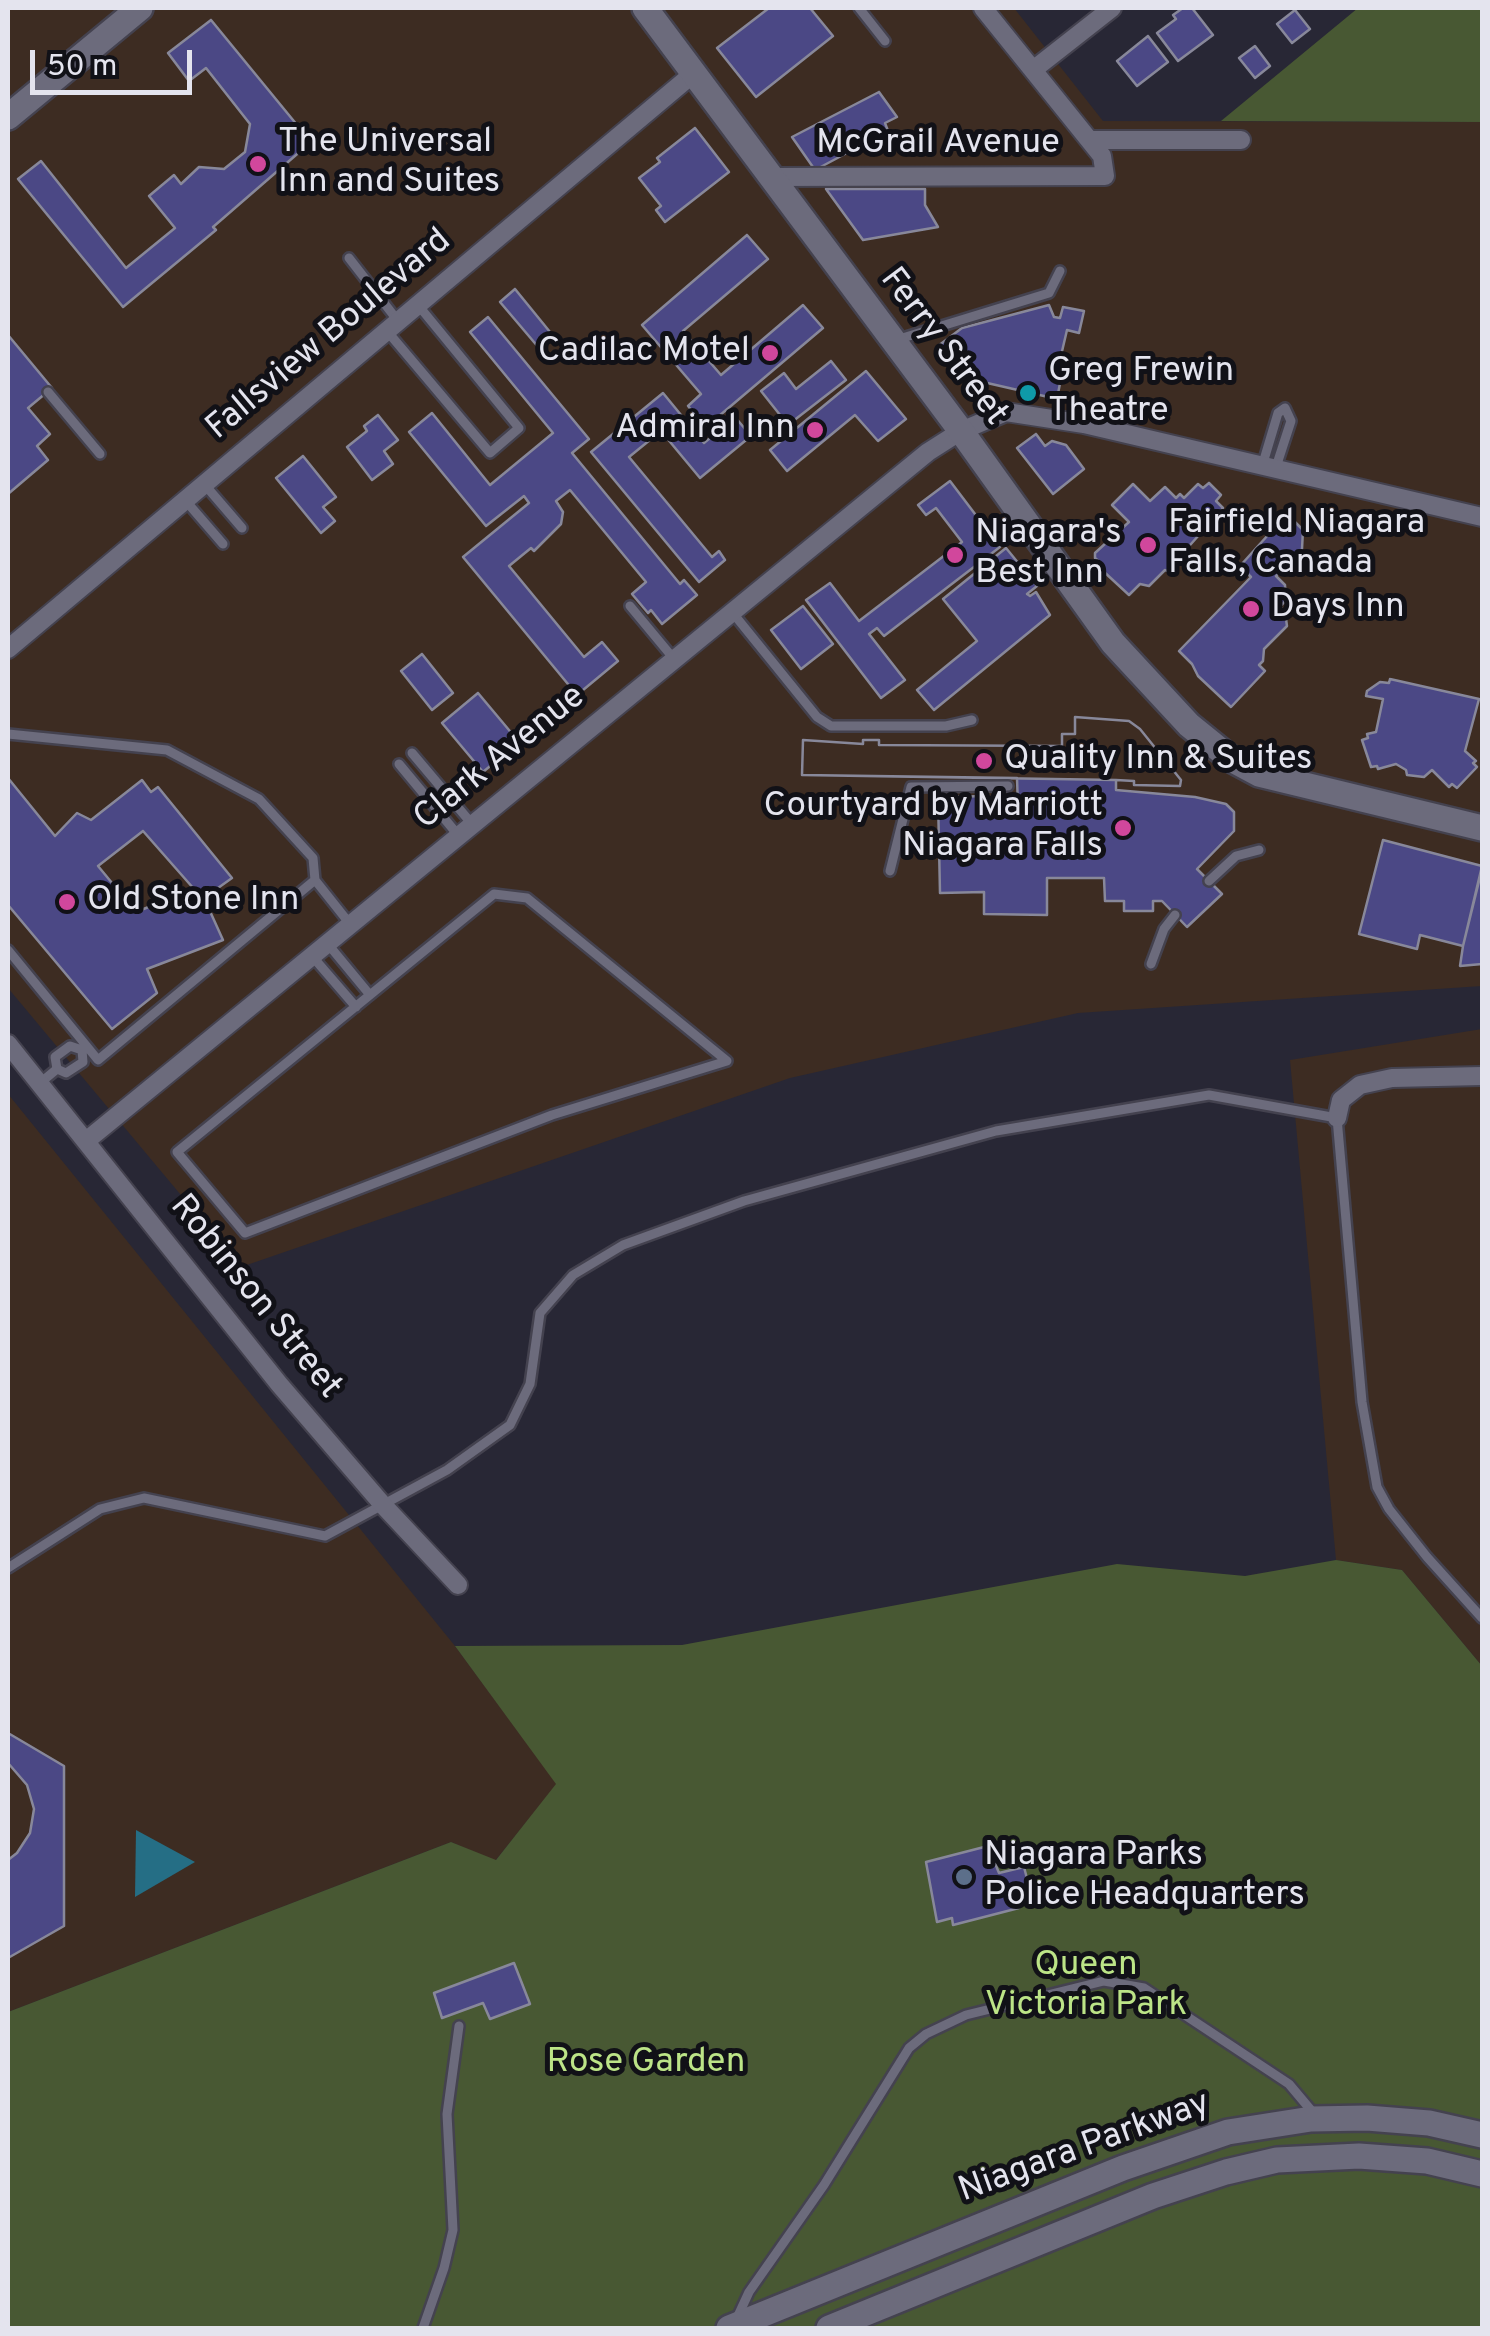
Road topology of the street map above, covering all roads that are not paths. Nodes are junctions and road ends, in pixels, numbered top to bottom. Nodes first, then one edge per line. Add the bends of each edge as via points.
1 (140, 8) edge
2 (858, 8) edge
3 (984, 8) edge
4 (1112, 8) edge
5 (655, 11) edge
6 (885, 42) dead end
7 (1033, 70) junction
8 (694, 73) junction
9 (8, 117) edge
10 (1089, 140) junction
11 (1241, 140) dead end
12 (771, 177) junction
13 (349, 258) dead end
14 (1060, 271) dead end
15 (418, 304) junction
16 (393, 326) junction
17 (894, 341) junction
18 (48, 392) dead end
19 (961, 431) junction
20 (100, 454) dead end
21 (1270, 465) junction
22 (204, 484) junction
23 (185, 500) junction
24 (1482, 517) edge
25 (242, 528) dead end
26 (223, 544) dead end
27 (630, 606) dead end
28 (732, 612) junction
29 (8, 649) edge
30 (674, 659) junction
31 (972, 720) dead end
32 (8, 734) edge
33 (412, 753) dead end
34 (399, 764) dead end
35 (1008, 786) dead end
36 (1482, 828) edge
37 (466, 830) junction
38 (1258, 850) dead end
39 (890, 871) dead end
40 (315, 880) junction
41 (1209, 881) dead end
42 (1176, 915) dead end
43 (350, 924) junction
44 (328, 943) junction
45 (8, 950) edge
46 (312, 956) junction
47 (1151, 964) dead end
48 (370, 995) junction
49 (356, 1007) junction
50 (8, 1044) edge
51 (84, 1048) junction
52 (1482, 1076) edge
53 (40, 1082) junction
54 (1337, 1118) junction
55 (86, 1140) junction
56 (383, 1505) junction
57 (8, 1568) edge
58 (458, 1586) dead end
59 (1482, 1618) edge
60 (460, 2026) dead end
61 (1311, 2119) junction
62 (1482, 2134) edge
63 (1482, 2174) edge
64 (423, 2328) edge
65 (731, 2328) edge
66 (829, 2328) edge

1 - 9 main road
2 - 6 lane
3 - 7 street
4 - 7 street
5 - 8 main road, Ferry Street
7 - 10 street
8 - 12 main road, Ferry Street
8 - 15 street, Fallsview Boulevard
10 - 11 street, McGrail Avenue
10 - 12 street, McGrail Avenue via 1102,156 1105,176
12 - 17 main road, Ferry Street
13 - 16 lane
14 - 17 lane via 1049,293
15 - 16 street, Fallsview Boulevard
15 - 16 lane via 520,428 490,454
16 - 22 street, Fallsview Boulevard
17 - 19 main road, Ferry Street
18 - 20 lane
19 - 21 street, Clark Avenue via 1006,412
19 - 28 street, Clark Avenue
19 - 36 main road, Ferry Street via 1112,643 1231,760 1259,774
21 - 21 lane via 1290,420 1285,408 1278,413
21 - 24 street, Clark Avenue
22 - 23 street, Fallsview Boulevard
22 - 25 lane
23 - 26 lane
23 - 29 street, Fallsview Boulevard
27 - 30 lane
28 - 30 street, Clark Avenue
28 - 31 lane via 831,726
30 - 37 street, Clark Avenue
32 - 40 lane via 167,750 259,799 313,858
33 - 37 lane
34 - 37 lane
35 - 39 lane via 911,788
37 - 43 street, Clark Avenue
38 - 41 lane via 1236,856
40 - 43 lane
40 - 51 lane via 98,1060
42 - 47 lane
43 - 44 street, Clark Avenue
44 - 46 street, Clark Avenue
44 - 48 lane
45 - 51 lane
46 - 49 lane
46 - 55 street, Clark Avenue
48 - 49 lane
48 - 49 lane via 494,894 528,898 727,1062 552,1115 245,1234 177,1152
50 - 53 street, Robinson Street
51 - 53 lane via 83,1062
52 - 54 street via 1392,1078 1360,1086 1340,1100
53 - 55 street, Robinson Street
54 - 56 lane via 1209,1095 1012,1128 744,1201 624,1246 574,1275 540,1313 530,1384 510,1426
54 - 59 lane via 1360,1386 1376,1487 1426,1557
55 - 56 street, Robinson Street
56 - 57 lane via 325,1536 144,1498 100,1509
56 - 58 street, Robinson Street
60 - 64 lane via 446,2114 453,2230
61 - 62 main road, Niagara Parkway via 1398,2120
61 - 65 main road, Niagara Parkway via 1228,2132 1163,2153
61 - 65 lane via 1289,2084 1144,1988 1104,1981 966,2015 909,2048
63 - 66 main road, Niagara Parkway via 1360,2156 1238,2169 1153,2196

